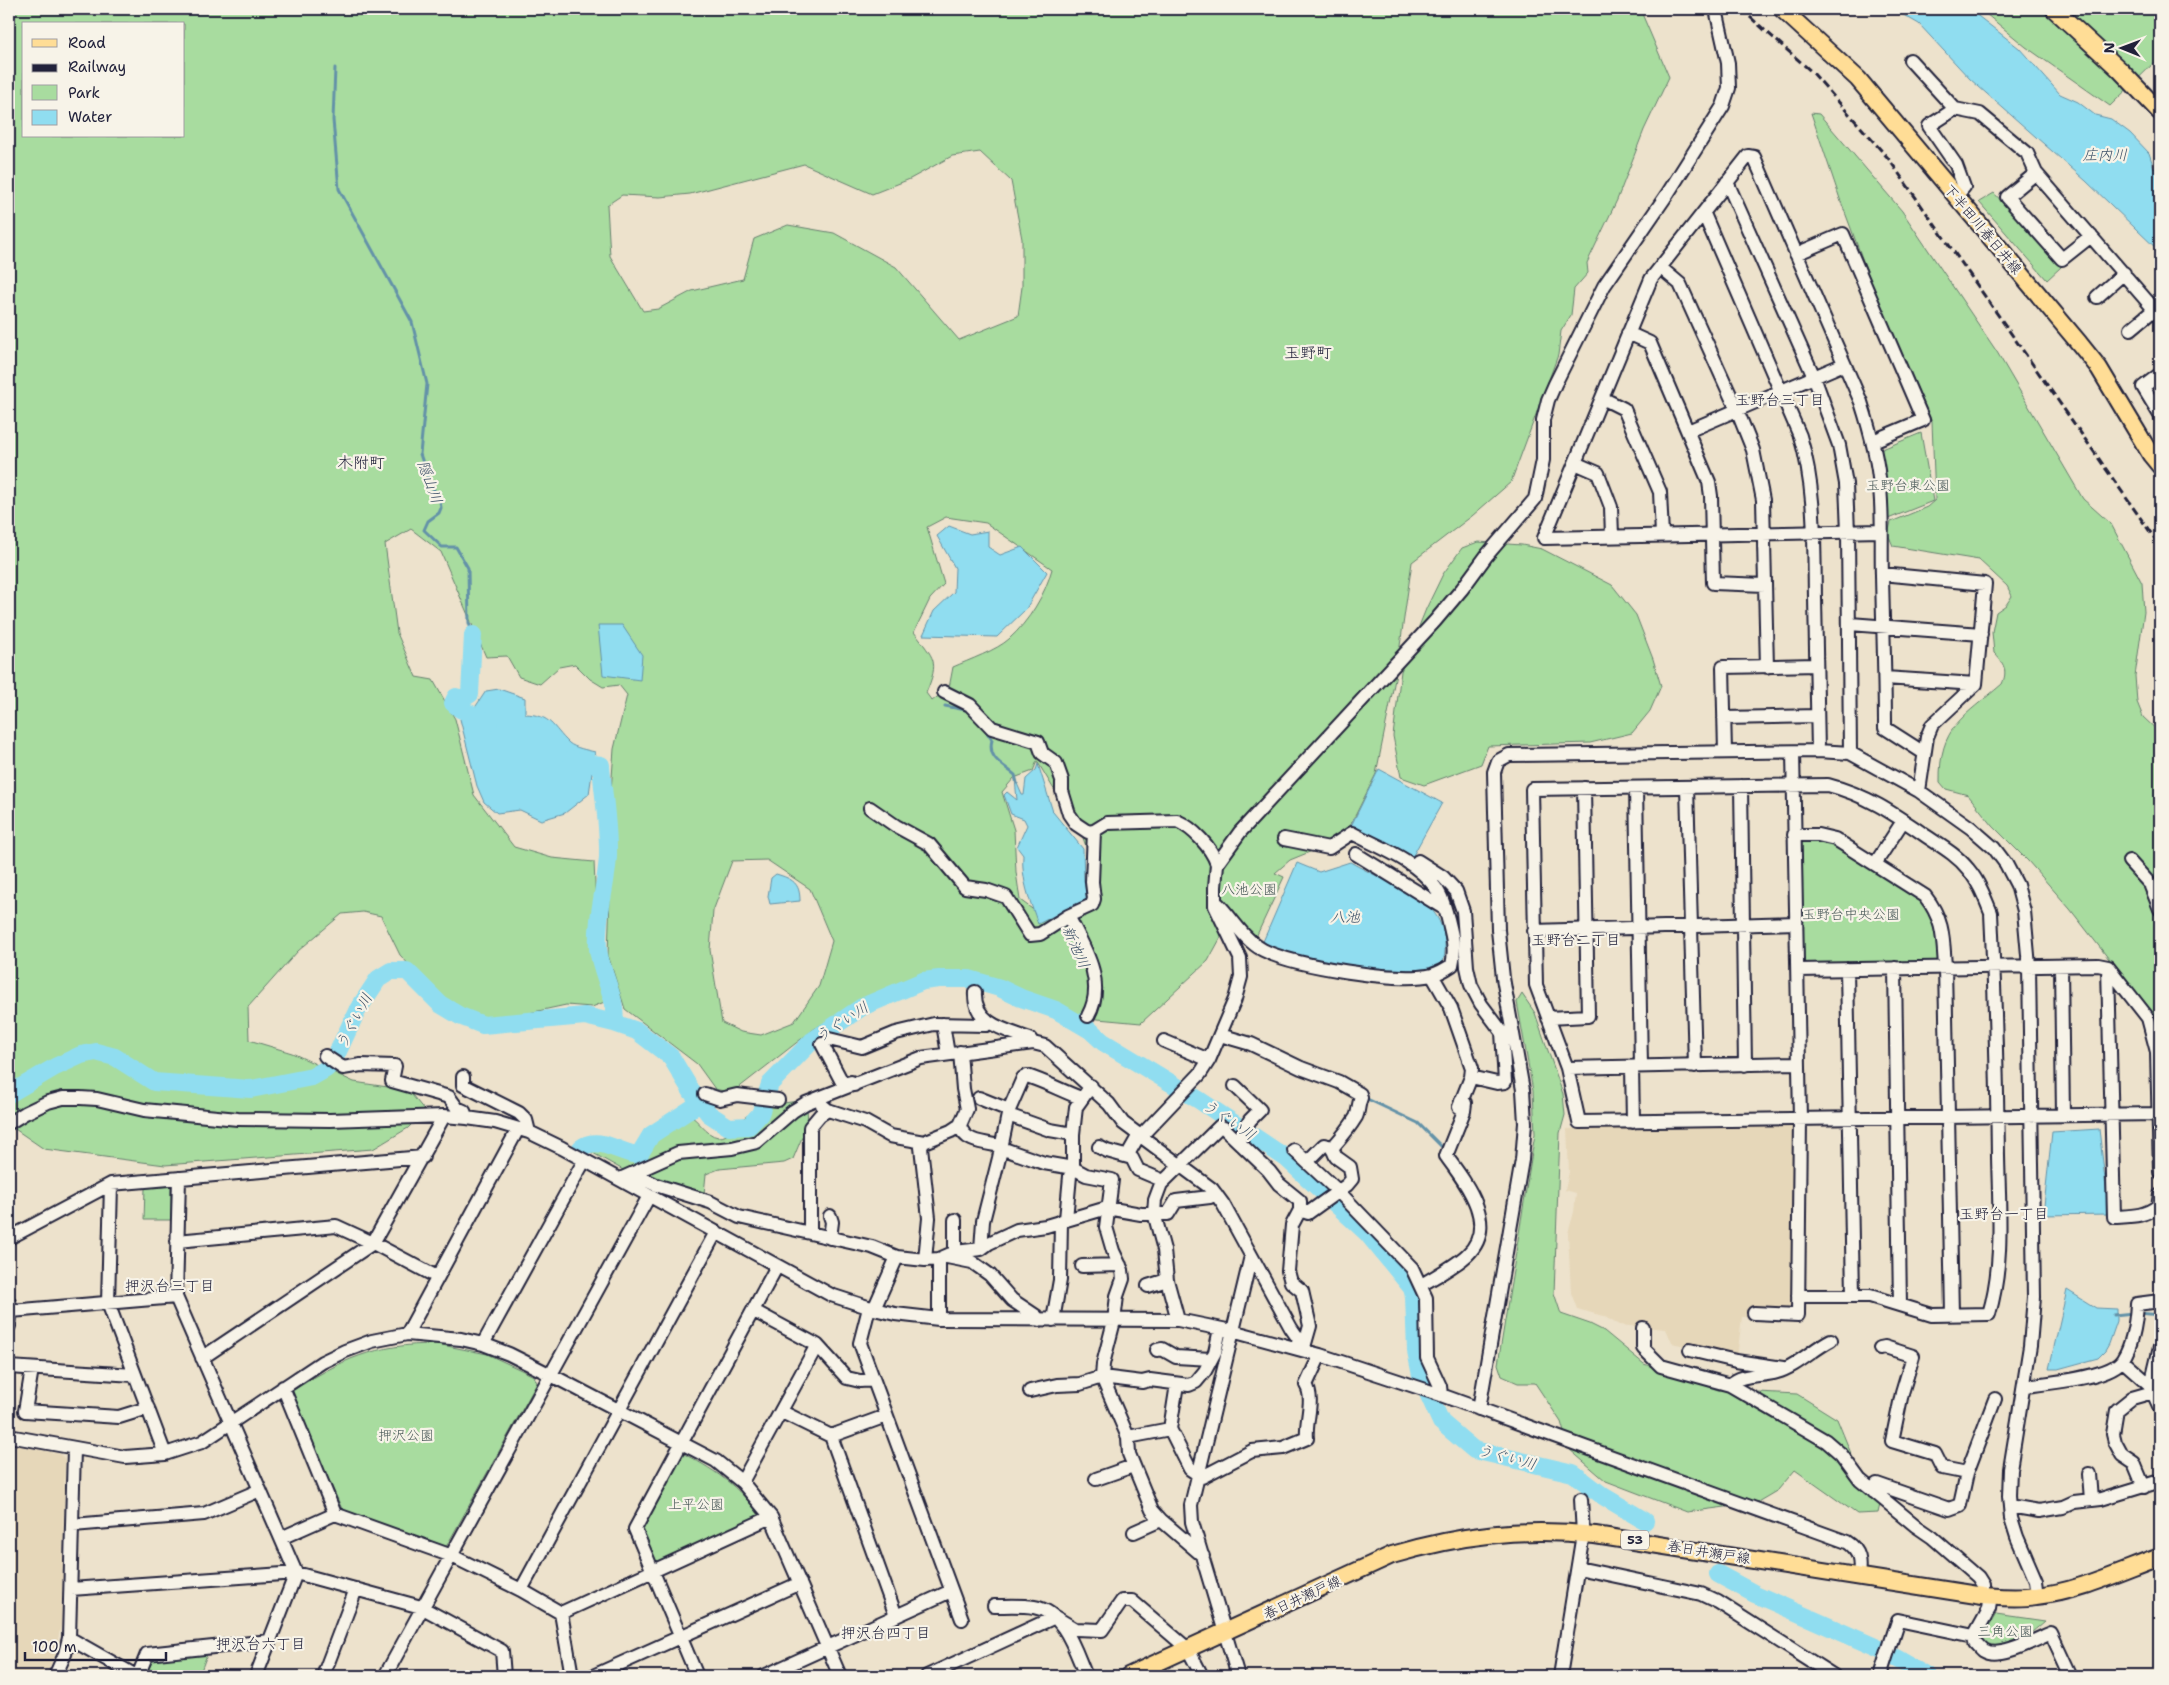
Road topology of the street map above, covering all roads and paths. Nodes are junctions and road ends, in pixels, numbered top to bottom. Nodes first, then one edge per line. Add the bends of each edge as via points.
1 (1717, 9) edge
2 (1782, 9) edge
3 (2054, 9) edge
4 (1910, 60) dead end
5 (1955, 109) junction
6 (2160, 112) edge
7 (2036, 173) junction
8 (1727, 182) junction
9 (1956, 196) junction
10 (1704, 214) junction
11 (2091, 236) junction
12 (1796, 254) junction
13 (1661, 268) junction
14 (2124, 273) junction
15 (2096, 298) dead end
16 (2158, 312) edge
17 (2131, 329) dead end
18 (1628, 333) junction
19 (1844, 364) junction
20 (2160, 374) edge
21 (1814, 377) junction
22 (1782, 391) junction
23 (1602, 398) junction
24 (1737, 410) junction
25 (2160, 416) edge
26 (1688, 431) junction
27 (1873, 441) junction
28 (1575, 463) junction
29 (2160, 466) edge
30 (1881, 531) junction
31 (1848, 532) junction
32 (1814, 533) junction
33 (1763, 534) junction
34 (1662, 535) junction
35 (1712, 535) junction
36 (1612, 536) junction
37 (1882, 574) junction
38 (1764, 585) junction
39 (1850, 624) junction
40 (1883, 626) junction
41 (1981, 634) junction
42 (1816, 665) junction
43 (1768, 667) junction
44 (1885, 678) junction
45 (1976, 684) junction
46 (944, 692) dead end
47 (1817, 716) junction
48 (1724, 718) junction
49 (1818, 751) junction
50 (1725, 752) junction
51 (1793, 752) junction
52 (1850, 753) junction
53 (1924, 754) junction
54 (1793, 784) junction
55 (1740, 786) junction
56 (1687, 787) junction
57 (1584, 788) junction
58 (1636, 788) junction
59 (1920, 791) junction
60 (870, 808) dead end
61 (1903, 821) junction
62 (1094, 831) junction
63 (1794, 835) junction
64 (1284, 839) dead end
65 (1356, 854) dead end
66 (2129, 861) dead end
67 (1217, 864) junction
68 (1875, 864) junction
69 (1414, 866) junction
70 (1215, 900) junction
71 (1445, 909) junction
72 (2160, 909) edge
73 (1068, 916) junction
74 (1796, 923) junction
75 (1743, 926) junction
76 (1691, 927) junction
77 (1639, 928) junction
78 (1586, 930) junction
79 (1534, 931) junction
80 (2028, 966) junction
81 (2061, 966) junction
82 (1994, 967) junction
83 (2108, 967) junction
84 (1896, 968) junction
85 (1945, 968) junction
86 (1847, 969) junction
87 (1798, 970) junction
88 (1432, 975) junction
89 (975, 992) dead end
90 (1088, 1016) dead end
91 (1548, 1018) junction
92 (990, 1023) junction
93 (943, 1024) junction
94 (1508, 1031) junction
95 (1220, 1035) junction
96 (1164, 1041) dead end
97 (1033, 1043) junction
98 (954, 1053) junction
99 (325, 1056) dead end
100 (1209, 1060) junction
101 (1798, 1063) junction
102 (1745, 1064) junction
103 (1695, 1066) junction
104 (1636, 1067) junction
105 (1567, 1068) junction
106 (463, 1077) dead end
107 (1471, 1077) junction
108 (854, 1085) junction
109 (1090, 1086) junction
110 (1235, 1086) dead end
111 (706, 1094) dead end
112 (979, 1098) dead end
113 (1081, 1098) junction
114 (778, 1100) dead end
115 (817, 1100) junction
116 (828, 1110) junction
117 (1008, 1113) junction
118 (2063, 1114) junction
119 (2112, 1114) junction
120 (2159, 1114) junction
121 (1998, 1115) junction
122 (2030, 1115) junction
123 (444, 1116) junction
124 (1948, 1116) junction
125 (1898, 1117) junction
126 (467, 1118) junction
127 (1849, 1118) junction
128 (1800, 1119) junction
129 (1633, 1122) junction
130 (9, 1124) edge
131 (960, 1125) junction
132 (524, 1131) junction
133 (1073, 1134) junction
134 (1140, 1135) junction
135 (1241, 1136) dead end
136 (924, 1142) junction
137 (1001, 1147) junction
138 (1099, 1147) dead end
139 (1333, 1147) junction
140 (1294, 1150) dead end
141 (1127, 1156) junction
142 (423, 1157) junction
143 (584, 1161) junction
144 (1307, 1162) junction
145 (1181, 1165) junction
146 (1074, 1168) junction
147 (2160, 1172) edge
148 (633, 1174) junction
149 (179, 1178) junction
150 (620, 1180) junction
151 (1164, 1181) junction
152 (111, 1184) junction
153 (1338, 1191) junction
154 (1216, 1194) junction
155 (2160, 1195) edge
156 (649, 1196) junction
157 (1107, 1208) junction
158 (1300, 1210) junction
159 (1154, 1213) junction
160 (830, 1216) dead end
161 (955, 1220) dead end
162 (1064, 1220) junction
163 (716, 1232) junction
164 (810, 1233) junction
165 (9, 1238) edge
166 (830, 1238) junction
167 (177, 1241) junction
168 (373, 1243) junction
169 (981, 1249) junction
170 (946, 1256) junction
171 (1251, 1256) junction
172 (897, 1257) junction
173 (925, 1260) junction
174 (1120, 1265) junction
175 (777, 1266) junction
176 (1082, 1266) dead end
177 (437, 1277) junction
178 (1167, 1280) junction
179 (1421, 1284) junction
180 (1148, 1286) dead end
181 (1853, 1295) junction
182 (1798, 1296) junction
183 (176, 1297) junction
184 (2160, 1301) edge
185 (108, 1303) junction
186 (1900, 1305) junction
187 (10, 1307) edge
188 (872, 1309) junction
189 (754, 1311) junction
190 (1754, 1313) dead end
191 (1952, 1314) junction
192 (939, 1319) junction
193 (1039, 1320) junction
194 (1053, 1320) junction
195 (1178, 1320) junction
196 (1114, 1321) junction
197 (9, 1326) edge
198 (1643, 1328) dead end
199 (1226, 1330) junction
200 (407, 1334) junction
201 (1831, 1340) dead end
202 (483, 1344) junction
203 (817, 1345) junction
204 (2160, 1347) edge
205 (1880, 1348) dead end
206 (1306, 1349) junction
207 (1157, 1350) dead end
208 (1690, 1350) dead end
209 (1320, 1355) junction
210 (202, 1358) junction
211 (1211, 1359) junction
212 (2123, 1361) junction
213 (9, 1367) edge
214 (32, 1369) junction
215 (1788, 1369) junction
216 (134, 1375) junction
217 (551, 1375) junction
218 (1102, 1376) junction
219 (873, 1380) junction
220 (1177, 1384) junction
221 (1730, 1385) junction
222 (2025, 1386) junction
223 (283, 1387) junction
224 (2153, 1388) edge
225 (1030, 1391) dead end
226 (1441, 1395) junction
227 (1995, 1399) dead end
228 (148, 1408) junction
229 (2160, 1408) edge
230 (1479, 1409) junction
231 (619, 1411) junction
232 (782, 1412) junction
233 (886, 1416) junction
234 (230, 1422) junction
235 (1170, 1429) junction
236 (9, 1436) edge
237 (831, 1436) junction
238 (1128, 1437) junction
239 (681, 1443) junction
240 (74, 1449) junction
241 (165, 1454) junction
242 (1133, 1466) junction
243 (1967, 1473) junction
244 (2089, 1474) dead end
245 (1198, 1476) junction
246 (1096, 1479) dead end
247 (742, 1482) junction
248 (2160, 1482) edge
249 (2144, 1487) junction
250 (260, 1490) junction
251 (1874, 1492) junction
252 (1581, 1499) dead end
253 (2091, 1500) junction
254 (2010, 1506) junction
255 (335, 1514) junction
256 (771, 1517) junction
257 (1161, 1520) junction
258 (72, 1525) junction
259 (1134, 1532) dead end
260 (1583, 1534) junction
261 (280, 1538) junction
262 (452, 1556) junction
263 (1203, 1556) junction
264 (2160, 1557) edge
265 (1578, 1568) junction
266 (653, 1572) junction
267 (296, 1573) junction
268 (1859, 1576) junction
269 (800, 1583) junction
270 (71, 1589) junction
271 (356, 1589) junction
272 (521, 1590) junction
273 (951, 1591) junction
274 (1987, 1596) junction
275 (2038, 1596) junction
276 (994, 1606) dead end
277 (421, 1608) junction
278 (561, 1613) junction
279 (896, 1616) junction
280 (1055, 1617) junction
281 (962, 1619) dead end
282 (1225, 1632) junction
283 (1974, 1636) junction
284 (69, 1638) junction
285 (681, 1638) junction
286 (270, 1641) junction
287 (828, 1647) junction
288 (1188, 1649) junction
289 (55, 1676) edge
290 (137, 1676) edge
291 (256, 1676) edge
292 (323, 1676) edge
293 (385, 1676) edge
294 (504, 1676) edge
295 (572, 1676) edge
296 (592, 1676) edge
297 (697, 1676) edge
298 (764, 1676) edge
299 (840, 1676) edge
300 (927, 1676) edge
301 (1086, 1676) edge
302 (1128, 1676) edge
303 (1202, 1676) edge
304 (1238, 1676) edge
305 (1560, 1676) edge
306 (1834, 1676) edge
307 (1880, 1676) edge
308 (2071, 1676) edge

1 - 67 street via 1728,64 1728,88 1723,106 1604,286 1555,384 1543,420 1543,460 1535,499 1436,621 1240,832
2 - 9 main road, 下半田川春日井線 via 1858,79
3 - 6 main road
4 - 5 street
5 - 7 street via 1980,114 2027,153
5 - 9 street via 1929,126 1956,165 1964,187
7 - 11 street
7 - 11 street via 2007,197 2062,259
8 - 10 street
8 - 12 street via 1748,156 1754,157
8 - 21 street
9 - 29 main road, 下半田川春日井線 via 2099,368
10 - 13 street
10 - 22 street
11 - 14 street
12 - 19 street
12 - 27 street via 1843,234 1924,420
13 - 18 street via 1651,280
13 - 24 street via 1680,284
14 - 15 street
14 - 16 street
16 - 17 street
18 - 23 street
18 - 26 street via 1650,343
19 - 21 street
19 - 27 street via 1861,402
20 - 25 street via 2143,387
21 - 22 street
21 - 31 street via 1840,451 1846,484
22 - 24 street
22 - 32 street via 1808,462
23 - 28 street
23 - 34 street via 1624,409 1660,492
24 - 26 street
24 - 33 street via 1759,474
26 - 35 street via 1709,482
27 - 30 street via 1880,487
28 - 36 street via 1598,473 1611,507
28 - 36 street via 1544,538
30 - 31 street
30 - 37 street
31 - 32 street
31 - 39 street
32 - 33 street
32 - 42 street
33 - 35 street
33 - 38 street
34 - 35 street
34 - 36 street
35 - 38 street via 1713,583
37 - 40 street
37 - 41 street via 1985,584
38 - 43 street
39 - 40 street
39 - 52 street
40 - 41 street
40 - 44 street
41 - 45 street
42 - 43 street
42 - 47 street
43 - 48 street via 1723,667
44 - 45 street
44 - 53 street via 1885,728
45 - 53 street via 1932,725 1926,737
46 - 62 street via 970,705 992,728 1038,742 1042,753 1056,763 1069,814 1076,824 1088,832
47 - 48 street
47 - 49 street
48 - 50 street
49 - 51 street
49 - 52 street
50 - 51 street
50 - 94 street via 1508,755 1498,761 1494,772 1498,930
51 - 54 street
52 - 59 street
53 - 59 street
54 - 55 street
54 - 61 street via 1828,784 1848,790 1876,802
54 - 63 street
55 - 56 street
55 - 75 street
56 - 58 street
56 - 76 street
57 - 58 street
57 - 78 street
57 - 79 street via 1532,790
58 - 77 street
59 - 80 street via 1972,828 2006,864 2017,885 2024,911
60 - 73 street via 929,844 965,887 1006,897 1030,935 1040,934
61 - 68 street
61 - 82 street via 1958,858 1970,870 1991,914
62 - 67 street via 1107,823 1177,820 1187,825
62 - 73 street via 1094,899 1092,905
63 - 68 street via 1835,839
63 - 74 street
64 - 69 street via 1329,848 1352,833
65 - 71 street
66 - 72 street via 2150,884
67 - 70 street
68 - 85 street via 1925,896 1936,909 1943,928
69 - 71 street via 1436,887
69 - 94 street via 1418,861 1443,877 1456,891 1463,911 1471,985 1481,1004
70 - 88 street via 1245,936 1262,950 1278,956 1326,969 1366,974
70 - 95 street via 1240,958 1235,999
71 - 88 street via 1452,934 1452,965
73 - 90 street via 1096,980 1096,992
74 - 75 street
74 - 87 street
75 - 76 street
75 - 102 street
76 - 77 street
76 - 103 street
77 - 78 street
77 - 104 street
78 - 79 street
78 - 91 street via 1588,1016
79 - 91 street via 1536,984
80 - 81 street
80 - 82 street
80 - 122 street
81 - 83 street
81 - 118 street
82 - 85 street
82 - 121 street
83 - 119 street
83 - 120 street via 2148,1018 2157,1052
84 - 85 street
84 - 86 street
84 - 125 street
85 - 124 street
86 - 87 street
86 - 127 street
87 - 101 street
88 - 107 street via 1451,1008 1472,1068
89 - 92 street via 978,1012
91 - 105 street
92 - 93 street
92 - 97 street
93 - 98 street
93 - 108 street via 896,1033 862,1047 826,1042 843,1084 851,1082
94 - 107 street via 1505,1082
94 - 230 street via 1523,1090 1525,1123 1522,1160
95 - 100 street
95 - 139 street via 1251,1044 1360,1094 1357,1115
96 - 100 street
97 - 98 street
97 - 109 street via 1045,1046
98 - 108 street via 903,1064
98 - 131 street via 963,1071 967,1110
99 - 126 street via 343,1068 395,1066 392,1081 449,1097
100 - 134 street via 1177,1100
101 - 102 street
101 - 128 street
102 - 103 street
103 - 104 street
104 - 105 street
104 - 129 street
105 - 129 street via 1579,1122
106 - 132 street via 463,1086 519,1113 526,1120
107 - 179 street via 1460,1105 1465,1103 1464,1112 1446,1156 1474,1198 1480,1238 1467,1255
108 - 115 street
109 - 113 street
109 - 134 street via 1124,1123
110 - 135 street via 1260,1110
111 - 114 street via 720,1099 737,1095
112 - 117 street
113 - 117 street via 1051,1083 1027,1076 1023,1078
113 - 133 street via 1076,1107
115 - 116 street
115 - 148 street via 793,1110 757,1142 678,1153
116 - 136 street via 865,1122 890,1136
116 - 164 street via 810,1128
117 - 133 street via 1050,1130
117 - 137 street
118 - 119 street
118 - 122 street
119 - 120 street
119 - 155 street via 2114,1216 2149,1213 2158,1206
120 - 147 street
121 - 122 street
121 - 124 street
121 - 191 street via 1999,1258 1995,1292 1989,1314
122 - 222 street via 2034,1297
123 - 126 street
123 - 130 street via 330,1120 238,1118 144,1110 98,1099 63,1098 25,1113
123 - 142 street
124 - 125 street
124 - 191 street
125 - 127 street
125 - 186 street
126 - 132 street
127 - 128 street
127 - 181 street
128 - 129 street
128 - 182 street
131 - 136 street
131 - 137 street via 973,1140
132 - 143 street
132 - 177 street
133 - 146 street
134 - 141 street
134 - 145 street
136 - 173 street via 921,1151 929,1218
137 - 146 street via 1044,1163
137 - 169 street
138 - 141 street
139 - 144 street via 1324,1145
139 - 153 street via 1336,1157 1350,1167 1352,1179
140 - 144 street
141 - 151 street via 1132,1158 1138,1170
142 - 149 street
142 - 168 street
143 - 150 street
143 - 202 street
144 - 153 street
145 - 151 street
145 - 154 street
145 - 158 street via 1203,1141 1222,1127 1279,1184 1298,1198
146 - 157 street via 1086,1175 1112,1180
146 - 162 street
148 - 150 street
148 - 164 street via 710,1202 739,1217
149 - 152 street
149 - 167 street
150 - 156 street
151 - 159 street via 1155,1200
152 - 165 street
152 - 185 street
153 - 158 street via 1308,1213
153 - 179 street via 1401,1254
154 - 159 street via 1176,1201 1168,1214
154 - 171 street
156 - 163 street
156 - 217 street
157 - 159 street
157 - 162 street
157 - 174 street via 1106,1227
158 - 206 street via 1292,1225 1288,1271 1291,1282 1302,1291 1310,1326
159 - 178 street via 1164,1250
160 - 166 street
161 - 170 street
162 - 169 street via 1017,1230
162 - 194 street via 1060,1280
163 - 175 street
163 - 231 street
164 - 166 street
166 - 172 street via 872,1247
167 - 168 street via 336,1226
167 - 183 street
168 - 177 street
168 - 210 street
169 - 170 street
170 - 173 street
170 - 192 street
170 - 193 street via 972,1262 1012,1300
171 - 199 street
171 - 206 street
172 - 173 street
172 - 188 street
174 - 176 street
174 - 196 street via 1123,1279
175 - 188 street via 831,1295
175 - 189 street
177 - 200 street
178 - 180 street
178 - 195 street
179 - 226 street via 1426,1298 1427,1358
181 - 182 street
181 - 186 street via 1870,1296
182 - 190 street via 1798,1316
183 - 185 street
183 - 210 street
184 - 212 street via 2137,1304 2136,1328
185 - 187 street
185 - 216 street
186 - 191 street via 1932,1315
187 - 197 street
188 - 192 street
188 - 219 street via 860,1343
189 - 203 street
189 - 239 street
192 - 193 street
193 - 194 street
194 - 196 street
195 - 196 street
195 - 199 street
196 - 218 street
198 - 221 street via 1643,1348 1661,1366
199 - 206 street
199 - 211 street
199 - 245 street
200 - 202 street
200 - 223 street via 372,1341 345,1351
201 - 215 street
202 - 217 street
203 - 219 street via 847,1378
203 - 232 street
204 - 224 street
205 - 243 street via 1913,1356 1892,1441 1935,1454 1942,1468
206 - 209 street
207 - 211 street via 1162,1349 1176,1357
208 - 215 street
209 - 226 street
209 - 245 street via 1306,1385 1309,1390 1307,1438 1283,1448 1252,1452 1202,1477
210 - 234 street
211 - 220 street via 1196,1382
212 - 222 street via 2106,1372
212 - 224 street
213 - 214 street
214 - 216 street
214 - 228 street via 25,1411 119,1417
215 - 221 street via 1736,1379
216 - 228 street
217 - 231 street
217 - 262 street
218 - 220 street
218 - 225 street via 1080,1384
218 - 238 street
219 - 233 street
220 - 235 street
221 - 251 street via 1826,1441
222 - 254 street via 2010,1469
223 - 234 street
223 - 255 street
224 - 229 street
224 - 249 street via 2117,1410 2113,1434 2122,1455 2134,1463
226 - 230 street
227 - 243 street
228 - 241 street
230 - 268 street via 1847,1542 1855,1547 1860,1558
231 - 239 street
231 - 272 street
232 - 237 street
232 - 247 street
233 - 237 street
233 - 273 street
234 - 241 street via 202,1442
234 - 250 street
235 - 238 street
235 - 245 street via 1190,1469
236 - 240 street
237 - 279 street
238 - 242 street
239 - 247 street via 716,1460
239 - 266 street via 635,1529
240 - 241 street via 125,1457
240 - 258 street
242 - 246 street
242 - 257 street via 1152,1510
243 - 251 street via 1960,1505 1949,1510 1877,1484
244 - 253 street
245 - 263 street via 1191,1505 1192,1522
247 - 256 street
248 - 249 street
249 - 253 street
250 - 258 street via 204,1514
250 - 261 street
251 - 274 street via 1932,1536 1978,1577
252 - 260 street
253 - 254 street via 2039,1511
254 - 275 street via 2017,1537 2036,1581
255 - 261 street
255 - 262 street
256 - 266 street
256 - 269 street
257 - 259 street
257 - 263 street
258 - 270 street
260 - 265 street
260 - 268 main road, 春日井瀬戸線 / 53
260 - 282 main road, 春日井瀬戸線 / 53 via 1512,1532 1432,1543 1392,1555
261 - 267 street
262 - 272 street
262 - 277 street
263 - 282 street
264 - 275 main road, 春日井瀬戸線 / 53 via 2067,1590
265 - 305 street
265 - 306 street via 1702,1594
266 - 278 street
266 - 285 street
267 - 270 street
267 - 271 street
267 - 286 street
268 - 274 main road, 春日井瀬戸線 / 53
269 - 285 street
269 - 287 street
270 - 284 street
271 - 277 street
271 - 292 street
272 - 278 street
273 - 279 street
273 - 281 street
274 - 275 main road, 春日井瀬戸線 / 53
274 - 283 street via 1989,1609
276 - 280 street via 1035,1607
277 - 293 street
277 - 294 street via 502,1652
278 - 295 street
279 - 287 street
280 - 288 street via 1075,1629 1102,1630 1122,1601 1132,1601
280 - 300 street
280 - 301 street via 1068,1635
282 - 288 main road, 春日井瀬戸線 / 53
282 - 304 street
283 - 307 street via 1898,1620
283 - 308 street via 1983,1650 1993,1653 2004,1652 2051,1633
284 - 289 street
284 - 290 street
285 - 296 street
285 - 297 street
286 - 290 street via 147,1654
286 - 291 street
287 - 298 street
287 - 299 street
288 - 302 main road, 春日井瀬戸線 / 53
288 - 303 street

